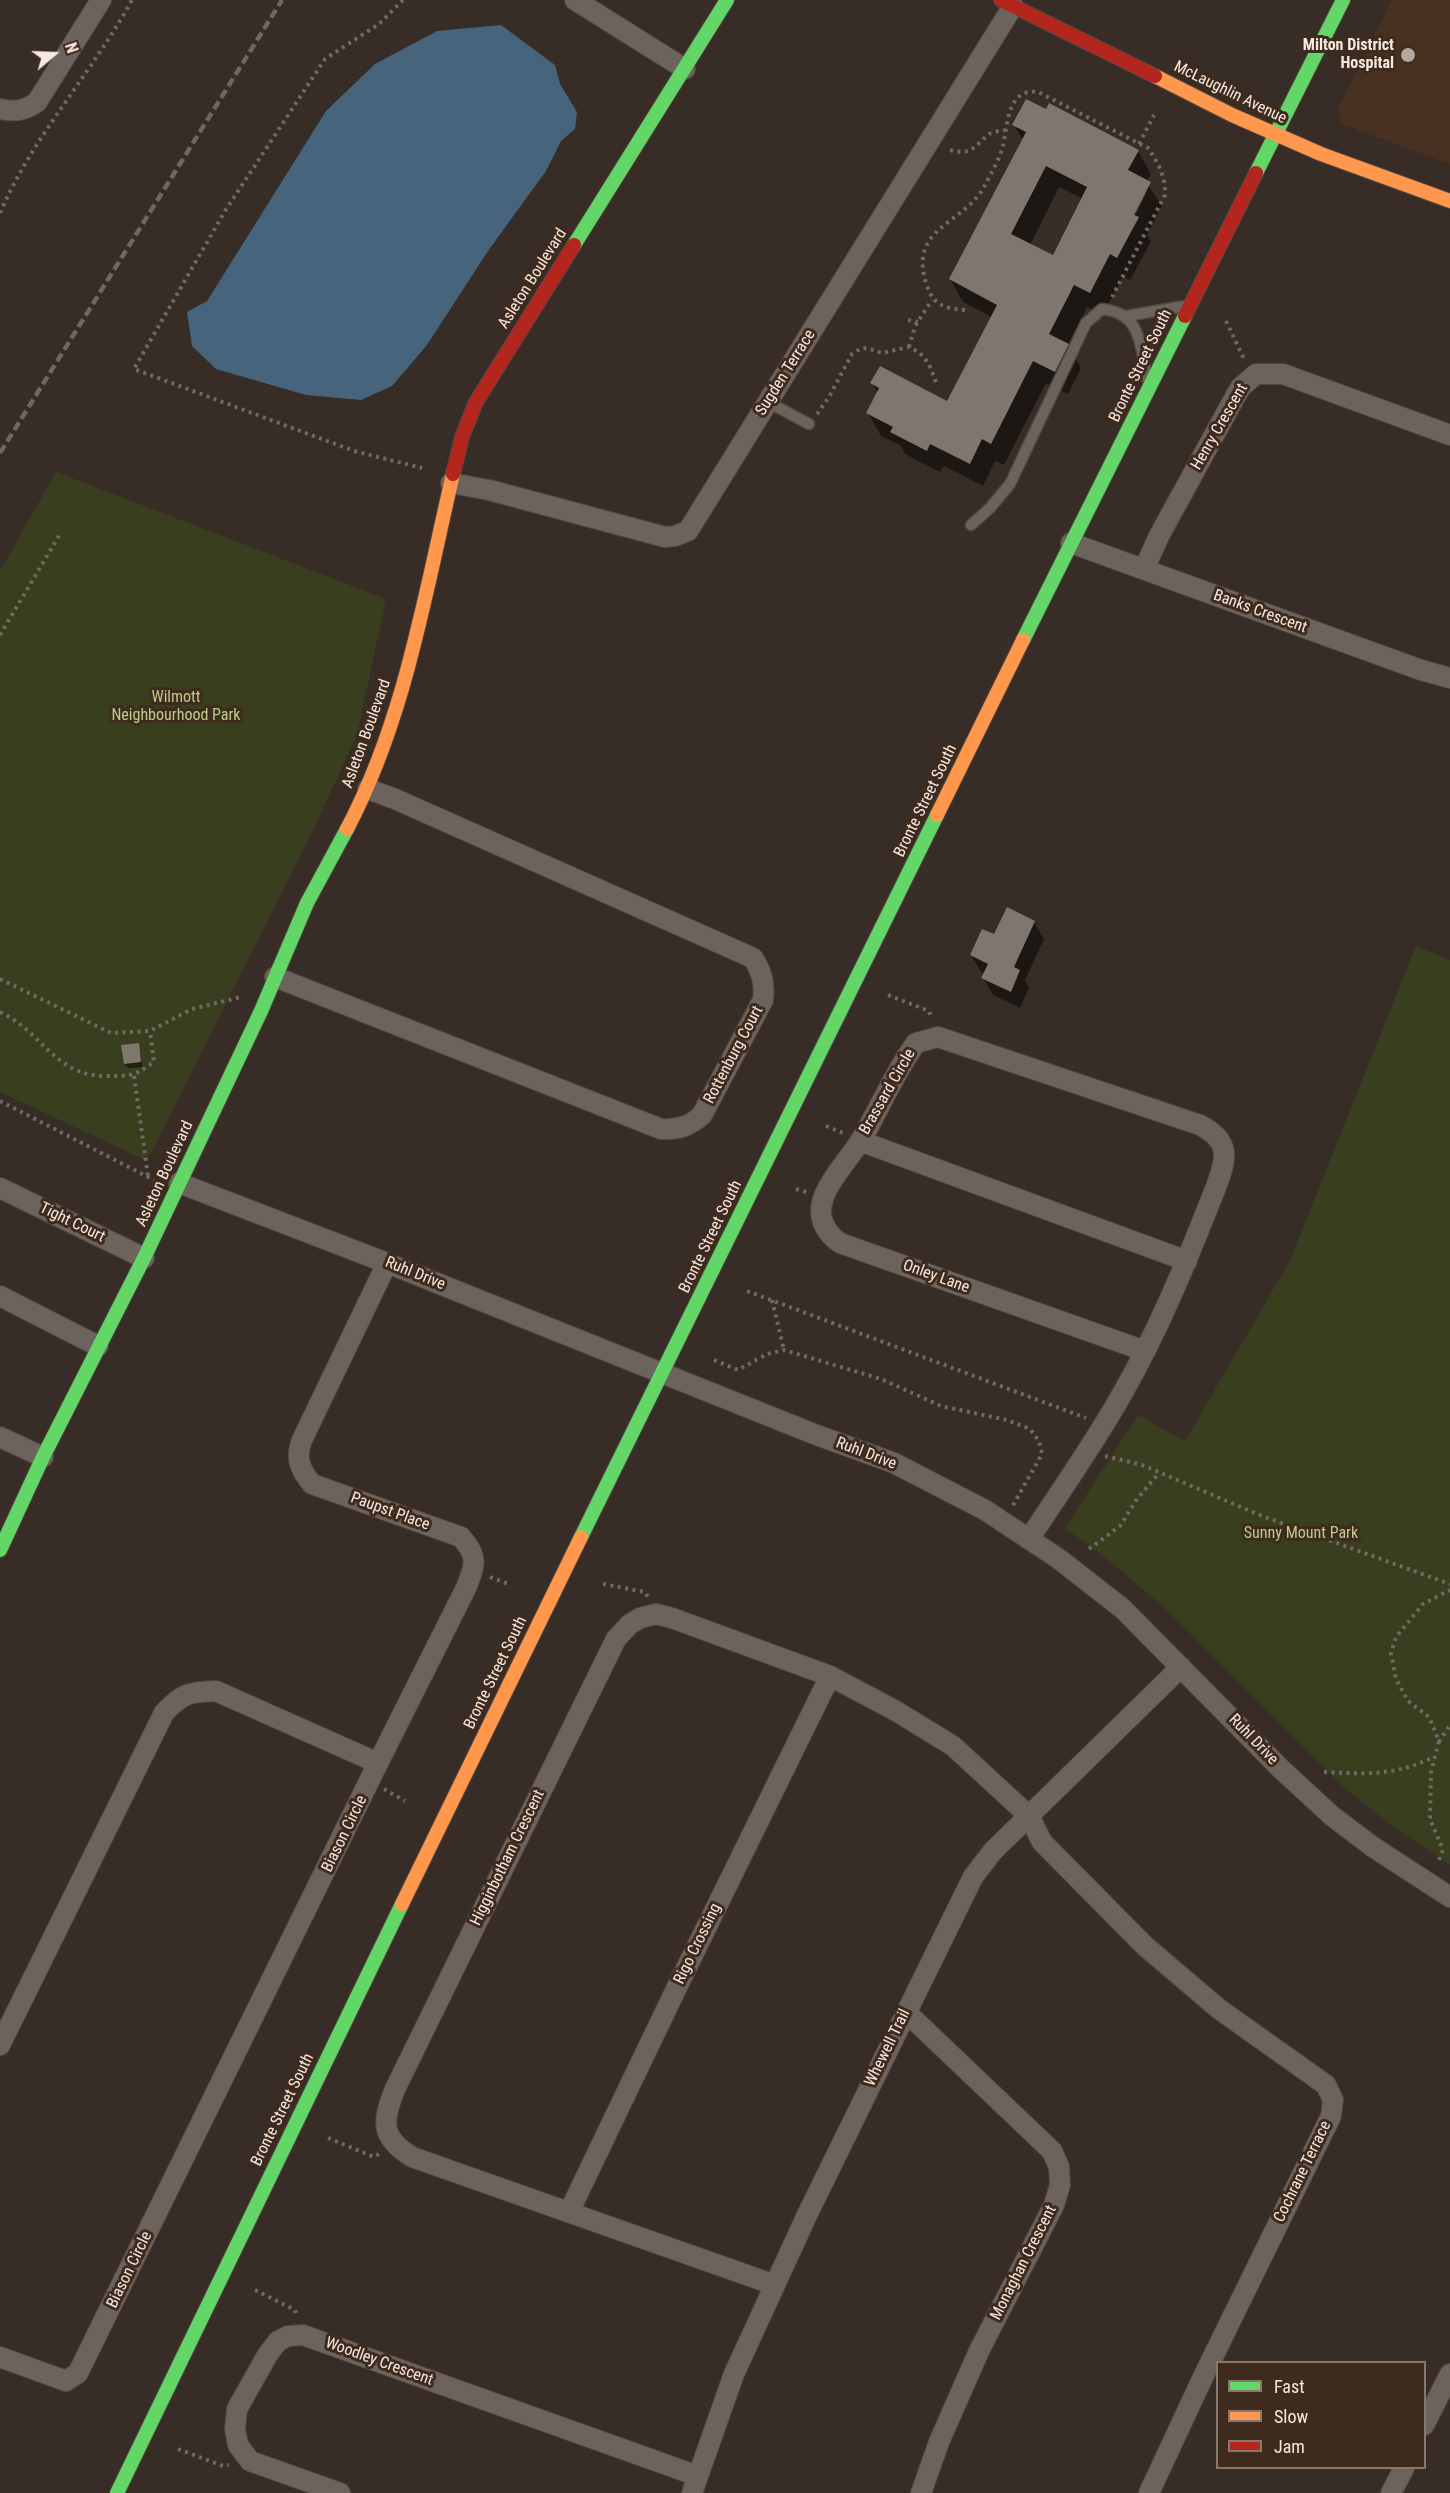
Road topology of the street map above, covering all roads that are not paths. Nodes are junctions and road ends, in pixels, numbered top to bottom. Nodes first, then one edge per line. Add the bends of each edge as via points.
1 (101, 0) edge
2 (575, 0) edge
3 (727, 0) edge
4 (1343, 0) edge
5 (1007, 3) edge
6 (685, 69) junction
7 (0, 109) edge
8 (1276, 134) junction
9 (1450, 201) edge
10 (1190, 304) junction
11 (1126, 316) junction
12 (1149, 387) junction
13 (768, 402) junction
14 (809, 424) road end
15 (1450, 435) edge
16 (452, 483) junction
17 (971, 525) dead end
18 (1071, 543) junction
19 (1144, 569) junction
20 (1450, 678) edge
21 (368, 789) junction
22 (273, 983) junction
23 (860, 1141) junction
24 (177, 1187) junction
25 (0, 1188) edge
26 (144, 1258) junction
27 (1186, 1261) junction
28 (387, 1263) junction
29 (0, 1296) edge
30 (98, 1346) junction
31 (1145, 1351) junction
32 (662, 1373) junction
33 (0, 1437) edge
34 (43, 1457) junction
35 (1029, 1539) junction
36 (0, 1550) edge
37 (1181, 1667) junction
38 (830, 1677) junction
39 (378, 1763) junction
40 (1029, 1816) junction
41 (1450, 1897) edge
42 (906, 2012) junction
43 (0, 2045) edge
44 (569, 2212) junction
45 (776, 2285) junction
46 (0, 2357) edge
47 (1450, 2375) edge
48 (1426, 2423) edge
49 (1403, 2469) edge
50 (695, 2485) edge
51 (117, 2493) edge
52 (340, 2493) edge
53 (921, 2493) edge
54 (1149, 2493) edge
55 (1391, 2493) edge

1 - 7 street via 38,102 16,112
2 - 6 street
3 - 6 main road, Asleton Boulevard
4 - 8 main road, Bronte Street South
5 - 8 main road, McLaughlin Avenue
5 - 13 street, Sugden Terrace
6 - 16 main road, Asleton Boulevard via 476,402 462,437
8 - 9 main road, McLaughlin Avenue
8 - 10 main road, Bronte Street South
10 - 11 lane
10 - 12 main road, Bronte Street South
11 - 12 lane via 1137,330
11 - 17 lane via 1102,309 1086,323 1010,484
12 - 18 main road, Bronte Street South
13 - 14 lane
13 - 16 street, Sugden Terrace via 698,517 688,531 675,536 649,533
15 - 19 street, Henry Crescent via 1282,374 1256,374 1234,397
16 - 21 main road, Asleton Boulevard via 400,702
18 - 19 street, Banks Crescent
18 - 32 main road, Bronte Street South
19 - 20 street, Banks Crescent
21 - 22 main road, Asleton Boulevard via 307,903
21 - 22 street, Rottenburg Court via 753,958 765,986 762,1000 702,1114 691,1124 672,1130
22 - 24 main road, Asleton Boulevard
23 - 27 street, Brassard Circle
23 - 27 street, Brassard Circle via 916,1043 938,1037 1189,1121 1215,1132 1225,1149 1224,1168
23 - 31 street, Onley Lane via 822,1204 822,1220 829,1235 840,1243
24 - 26 main road, Asleton Boulevard
24 - 28 street, Ruhl Drive
25 - 26 street, Tight Court
26 - 30 main road, Asleton Boulevard
27 - 31 street
28 - 32 street, Ruhl Drive
28 - 39 street, Paupst Place via 302,1440 299,1464 312,1484 461,1537 475,1561 466,1588
29 - 30 street
30 - 34 main road, Asleton Boulevard
31 - 35 street via 1121,1397
32 - 35 street, Ruhl Drive via 894,1463
32 - 51 main road, Bronte Street South
33 - 34 street
34 - 36 main road, Asleton Boulevard
35 - 37 street, Ruhl Drive via 1088,1579
37 - 40 street, Whewell Trail
37 - 41 street, Ruhl Drive via 1315,1802 1373,1847
38 - 40 street via 953,1746
38 - 44 street, Rigo Crossing
38 - 44 street, Higginbotham Crescent via 754,1646 656,1614 630,1624 616,1639 400,2078 386,2112 387,2131 396,2146 412,2157
39 - 43 street via 216,1691 177,1698 164,1713
39 - 46 street, Biason Circle via 78,2373 66,2381
40 - 42 street, Whewell Trail via 973,1877
40 - 54 street, Cochrane Terrace via 1042,1842 1145,1946 1219,2009 1326,2085 1333,2100 1331,2116
42 - 45 street, Whewell Trail
42 - 53 street, Monaghan Crescent via 1052,2151 1059,2167 1060,2185 1054,2205 979,2351
44 - 45 street
45 - 50 street, Whewell Trail via 734,2374
47 - 48 street
49 - 55 street
50 - 52 street, Woodley Crescent via 303,2335 288,2336 268,2354 237,2409 238,2445 250,2461

